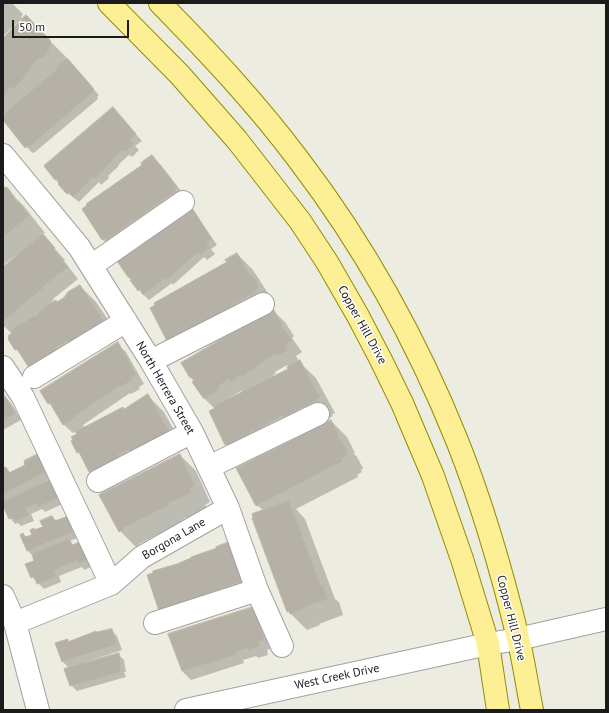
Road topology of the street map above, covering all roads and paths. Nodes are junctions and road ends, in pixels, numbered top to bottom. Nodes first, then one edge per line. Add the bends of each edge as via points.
1 (109, 3) edge
2 (160, 3) edge
3 (3, 155) edge
4 (183, 202) dead end
5 (91, 266) junction
6 (263, 304) dead end
7 (126, 321) junction
8 (151, 361) junction
9 (3, 368) edge
10 (34, 377) dead end
11 (318, 414) dead end
12 (192, 432) junction
13 (209, 467) junction
14 (98, 481) dead end
15 (228, 508) junction
16 (111, 584) junction
17 (257, 590) junction
18 (3, 596) edge
19 (606, 619) edge
20 (15, 623) junction
21 (154, 623) dead end
22 (518, 639) junction
23 (488, 644) junction
24 (282, 646) dead end
25 (38, 710) edge
26 (186, 710) edge
27 (498, 710) edge
28 (532, 710) edge

1 - 23 main road, Copper Hill Drive via 180,75 237,140 300,221 327,262 382,360 433,476
2 - 22 main road, Copper Hill Drive via 238,84 298,159 354,238 389,300 416,349 458,443 487,525
3 - 5 street, North Herrera Street via 79,247
4 - 5 street
5 - 7 street, North Herrera Street
6 - 8 street
7 - 8 street, North Herrera Street
7 - 10 street
8 - 12 street, North Herrera Street
9 - 16 street via 23,397
11 - 13 street
12 - 13 street, North Herrera Street
12 - 14 street
13 - 15 street, North Herrera Street
15 - 16 street, Borgona Lane via 142,557
15 - 17 street, North Herrera Street
16 - 20 street, Borgona Lane
17 - 21 street
17 - 24 street, North Herrera Street
18 - 20 street
19 - 22 street, West Creek Drive
20 - 25 street
22 - 23 street, West Creek Drive
22 - 28 main road, Copper Hill Drive
23 - 26 street, West Creek Drive
23 - 27 main road, Copper Hill Drive

